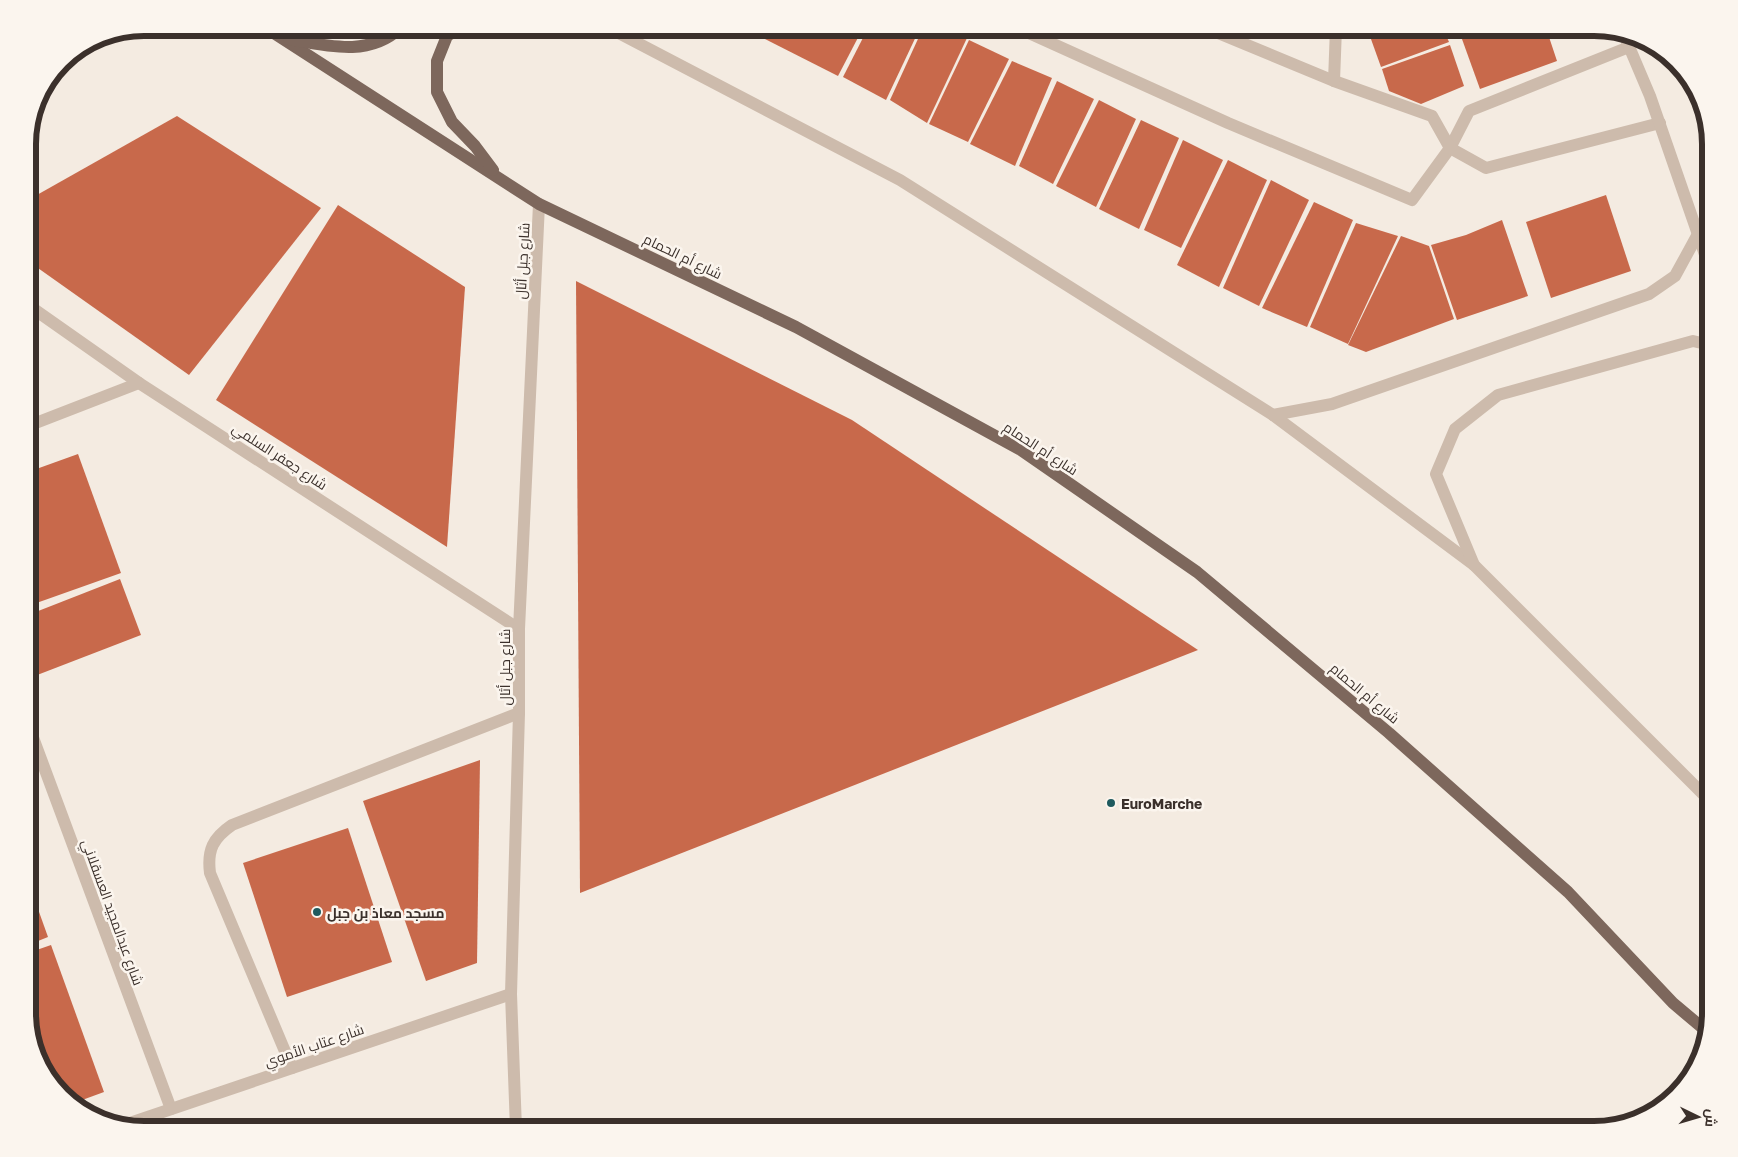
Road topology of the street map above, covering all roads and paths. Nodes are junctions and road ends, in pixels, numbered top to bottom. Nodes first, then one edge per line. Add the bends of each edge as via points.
1 (279, 36) edge
2 (391, 36) edge
3 (448, 36) edge
4 (624, 36) edge
5 (1036, 36) edge
6 (1225, 36) edge
7 (1336, 36) edge
8 (282, 38) junction
9 (1627, 42) edge
10 (1334, 81) junction
11 (1660, 123) junction
12 (1450, 148) junction
13 (498, 177) junction
14 (539, 204) junction
15 (1698, 234) junction
16 (1702, 246) edge
17 (36, 310) edge
18 (1702, 343) edge
19 (139, 383) junction
20 (1273, 415) junction
21 (36, 423) edge
22 (1474, 565) junction
23 (518, 629) junction
24 (519, 713) junction
25 (36, 746) edge
26 (1702, 793) edge
27 (511, 994) junction
28 (1701, 1027) edge
29 (292, 1068) junction
30 (171, 1109) junction
31 (137, 1120) edge
32 (516, 1121) edge

1 - 8 main road, شارع أم الحمام
2 - 8 main road via 358,48
3 - 13 main road via 437,62 437,92 452,122
4 - 20 street via 900,180
5 - 12 street via 1412,200
6 - 10 street
7 - 10 street
8 - 13 main road, شارع أم الحمام
9 - 11 street
9 - 12 street via 1469,112
10 - 12 street via 1432,116
11 - 12 street via 1486,168
11 - 15 street
13 - 14 main road, شارع أم الحمام
14 - 23 street, شارع جبل أثال
14 - 28 main road, شارع أم الحمام via 796,326 1021,450 1198,572 1389,733 1568,892 1673,1003
15 - 16 street
15 - 20 street via 1675,276 1649,294 1332,404
17 - 19 street, شارع جعفر السلمي
18 - 22 street via 1693,341 1498,395 1455,429 1436,474
19 - 21 street
19 - 23 street, شارع جعفر السلمي
20 - 22 street
22 - 26 street
23 - 24 street, شارع جبل أثال
24 - 27 street, شارع جبل أثال
24 - 29 street via 232,825 220,833 208,859 210,873
25 - 30 street, شارع عبدالمجيد العسقلاني
27 - 29 street, شارع عتاب الأموي
27 - 32 street, شارع جبل أثال
29 - 30 street, شارع عتاب الأموي
30 - 31 street, شارع عتاب الأموي

